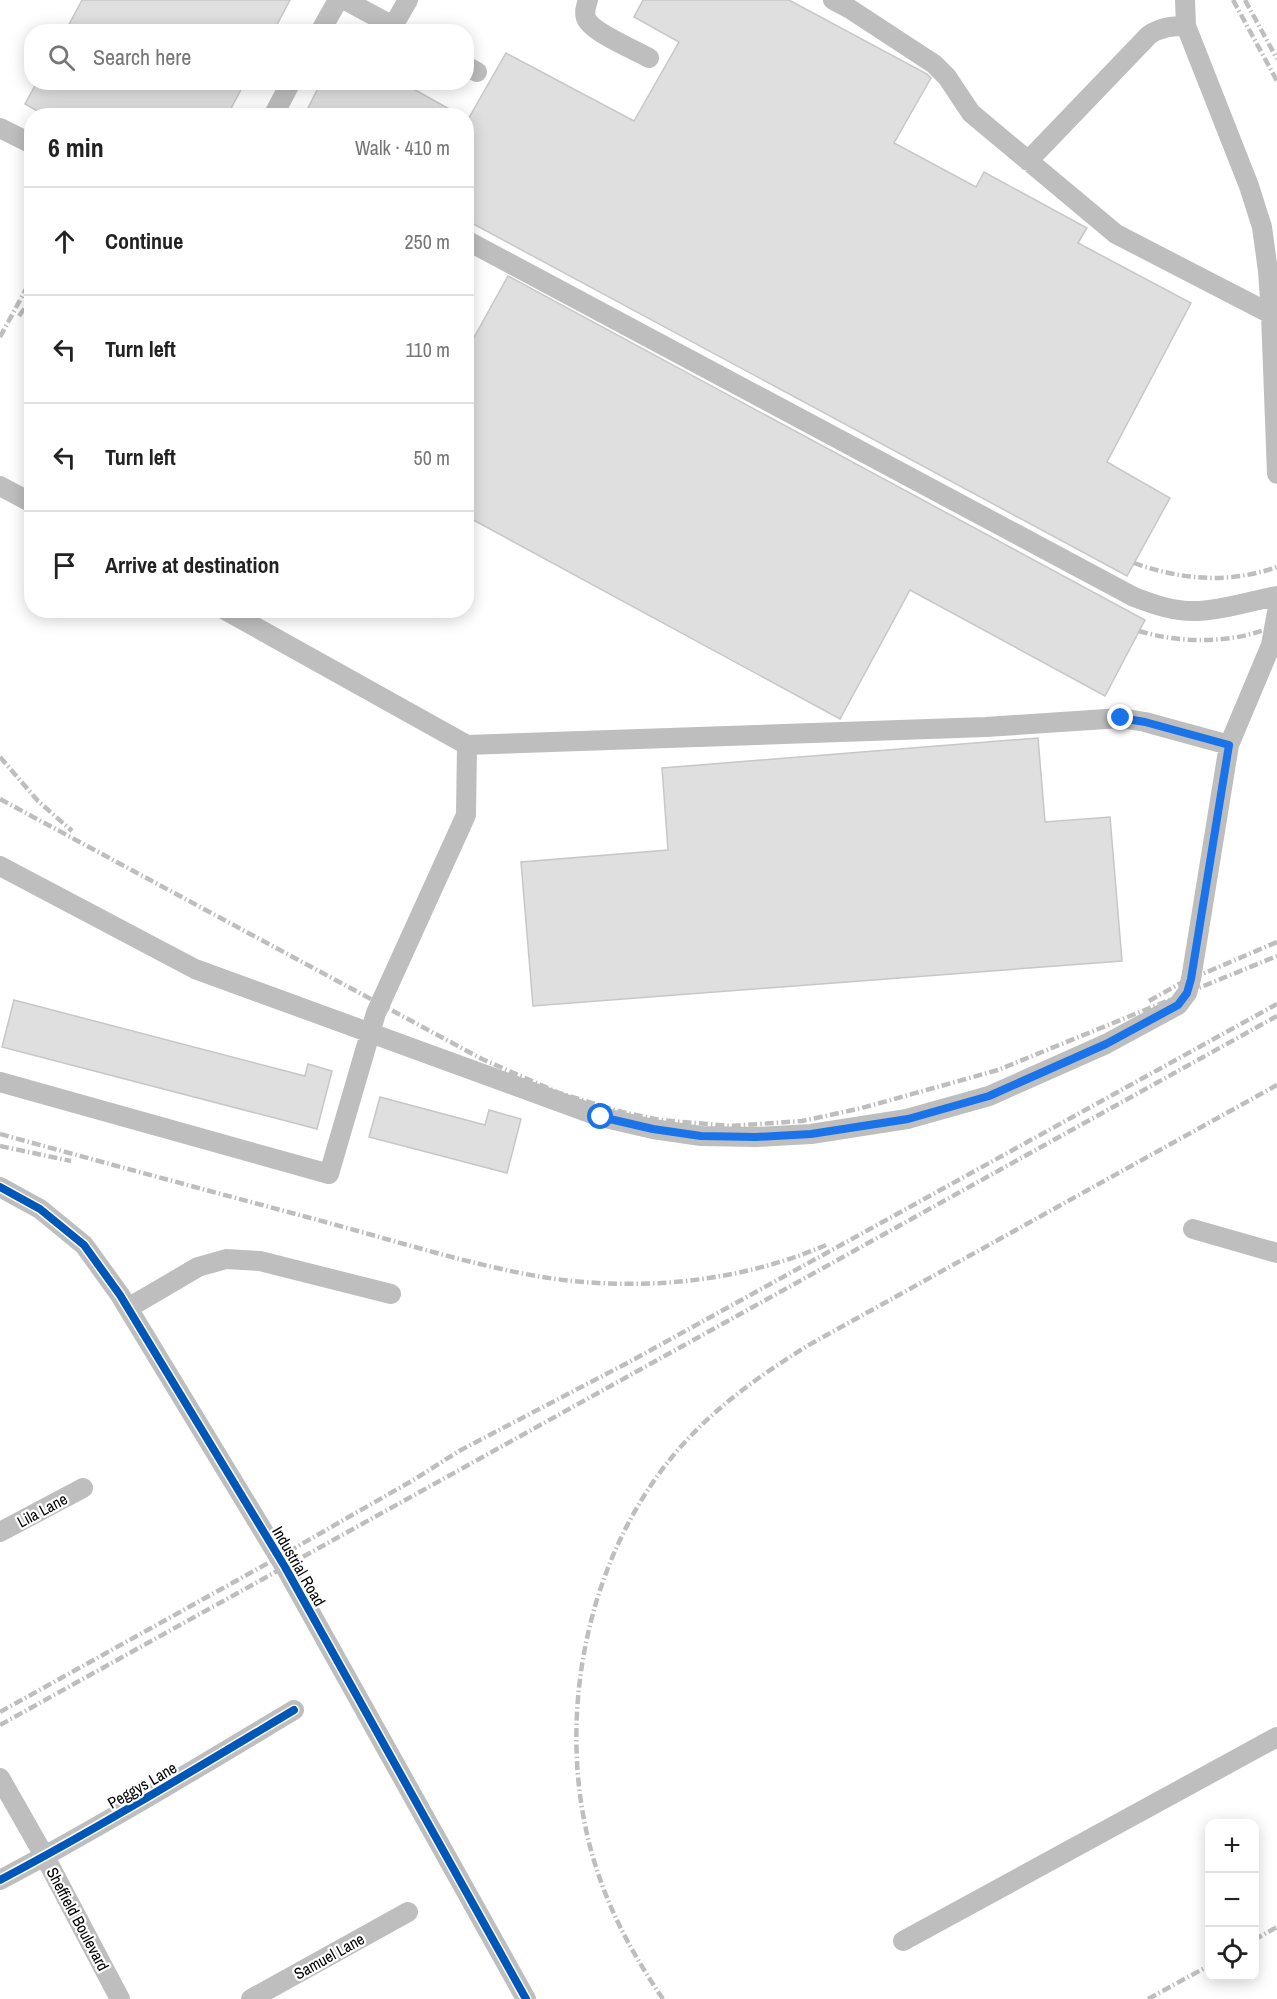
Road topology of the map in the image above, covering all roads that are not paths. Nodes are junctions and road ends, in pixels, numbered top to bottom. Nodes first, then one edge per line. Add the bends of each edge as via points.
1 (338, 0) edge
2 (345, 0) edge
3 (408, 0) edge
4 (588, 0) edge
5 (833, 0) edge
6 (1185, 0) edge
7 (324, 24) edge
8 (389, 24) edge
9 (400, 24) edge
10 (1186, 26) junction
11 (649, 58) dead end
12 (287, 90) edge
13 (277, 108) edge
14 (0, 128) edge
15 (24, 140) edge
16 (1028, 161) junction
17 (474, 244) edge
18 (1271, 314) junction
19 (1277, 474) edge
20 (0, 486) edge
21 (24, 499) edge
22 (1277, 596) edge
23 (1277, 612) edge
24 (239, 618) edge
25 (467, 745) junction
26 (1229, 745) junction
27 (0, 866) edge
28 (369, 1031) junction
29 (0, 1082) edge
30 (0, 1187) edge
31 (1193, 1229) dead end
32 (1277, 1253) edge
33 (391, 1294) dead end
34 (128, 1308) junction
35 (83, 1488) dead end
36 (0, 1532) edge
37 (294, 1710) dead end
38 (1277, 1737) edge
39 (0, 1778) edge
40 (45, 1857) junction
41 (0, 1880) edge
42 (408, 1912) dead end
43 (903, 1941) dead end
44 (120, 1999) edge
45 (251, 1999) edge
46 (526, 1999) edge

1 - 7 street
2 - 8 street
3 - 9 street
4 - 11 street via 585,16 592,27
5 - 16 street via 934,64 971,113
6 - 10 street
10 - 16 street via 1168,26 1149,35
10 - 18 street via 1250,186 1262,227
12 - 13 street
14 - 15 street
16 - 18 street via 1116,234
17 - 22 street via 1134,597 1156,606 1200,611
18 - 19 street
20 - 21 street
23 - 26 street via 1271,645
24 - 25 street
25 - 26 street via 986,727 1121,718
25 - 28 street via 466,815
26 - 28 street via 1191,979 1182,1000 1172,1010 1106,1044 989,1096 908,1119 811,1134 701,1136 601,1117
27 - 28 street via 195,969
28 - 29 street via 329,1174
30 - 34 street, Industrial Road via 40,1209 84,1245
31 - 32 street
33 - 34 street via 260,1261 226,1259 198,1267
34 - 46 street, Industrial Road via 285,1567
35 - 36 street, Lila Lane
37 - 40 street, Peggys Lane
38 - 43 street
39 - 40 street, Sheffield Boulevard
40 - 41 street, Peggys Lane
40 - 44 street, Sheffield Boulevard
42 - 45 street, Samuel Lane

